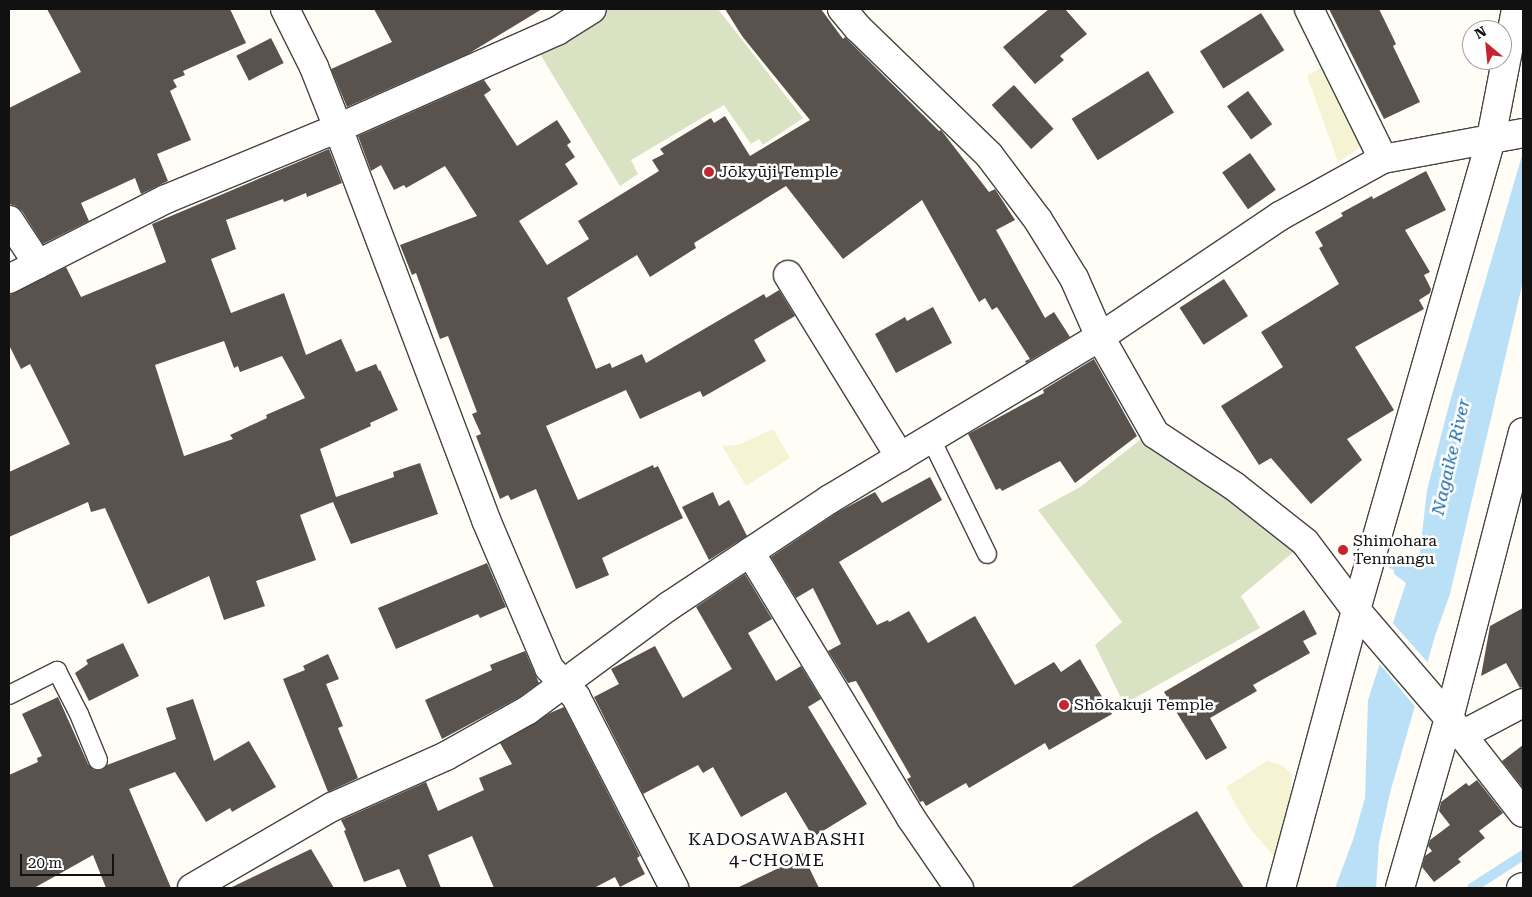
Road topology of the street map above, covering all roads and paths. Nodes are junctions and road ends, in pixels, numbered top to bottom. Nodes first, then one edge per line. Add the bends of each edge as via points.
1 (285, 9) edge
2 (592, 9) edge
3 (842, 9) edge
4 (1310, 9) edge
5 (1516, 9) edge
6 (338, 128) junction
7 (1505, 136) edge
8 (1383, 159) junction
9 (9, 220) edge
10 (38, 264) junction
11 (788, 275) dead end
12 (9, 279) edge
13 (1100, 337) junction
14 (1523, 432) edge
15 (931, 439) junction
16 (900, 457) junction
17 (750, 552) junction
18 (987, 554) dead end
19 (1360, 614) junction
20 (564, 682) junction
21 (9, 695) edge
22 (1523, 703) edge
23 (1450, 720) junction
24 (98, 760) dead end
25 (1523, 813) edge
26 (192, 888) edge
27 (674, 888) edge
28 (959, 888) edge
29 (1282, 888) edge
30 (1400, 888) edge

1 - 6 street via 314,67
2 - 6 street via 557,32
3 - 13 street via 989,155 1038,220 1074,278
4 - 8 street
5 - 7 street
6 - 10 street via 166,198
6 - 20 street via 486,520 550,668
7 - 8 street
7 - 19 street
8 - 13 street via 1280,216
9 - 10 street
10 - 12 street
11 - 16 street
13 - 15 street
13 - 19 street via 1155,434 1234,486 1305,542
14 - 23 street
15 - 16 street
15 - 18 lane
16 - 17 street
17 - 20 street
17 - 28 street via 911,818
19 - 23 street
19 - 29 street
20 - 26 street via 528,710 446,756 332,807
20 - 27 street via 576,697
21 - 24 lane via 57,671
22 - 23 street
23 - 25 street
23 - 30 street

